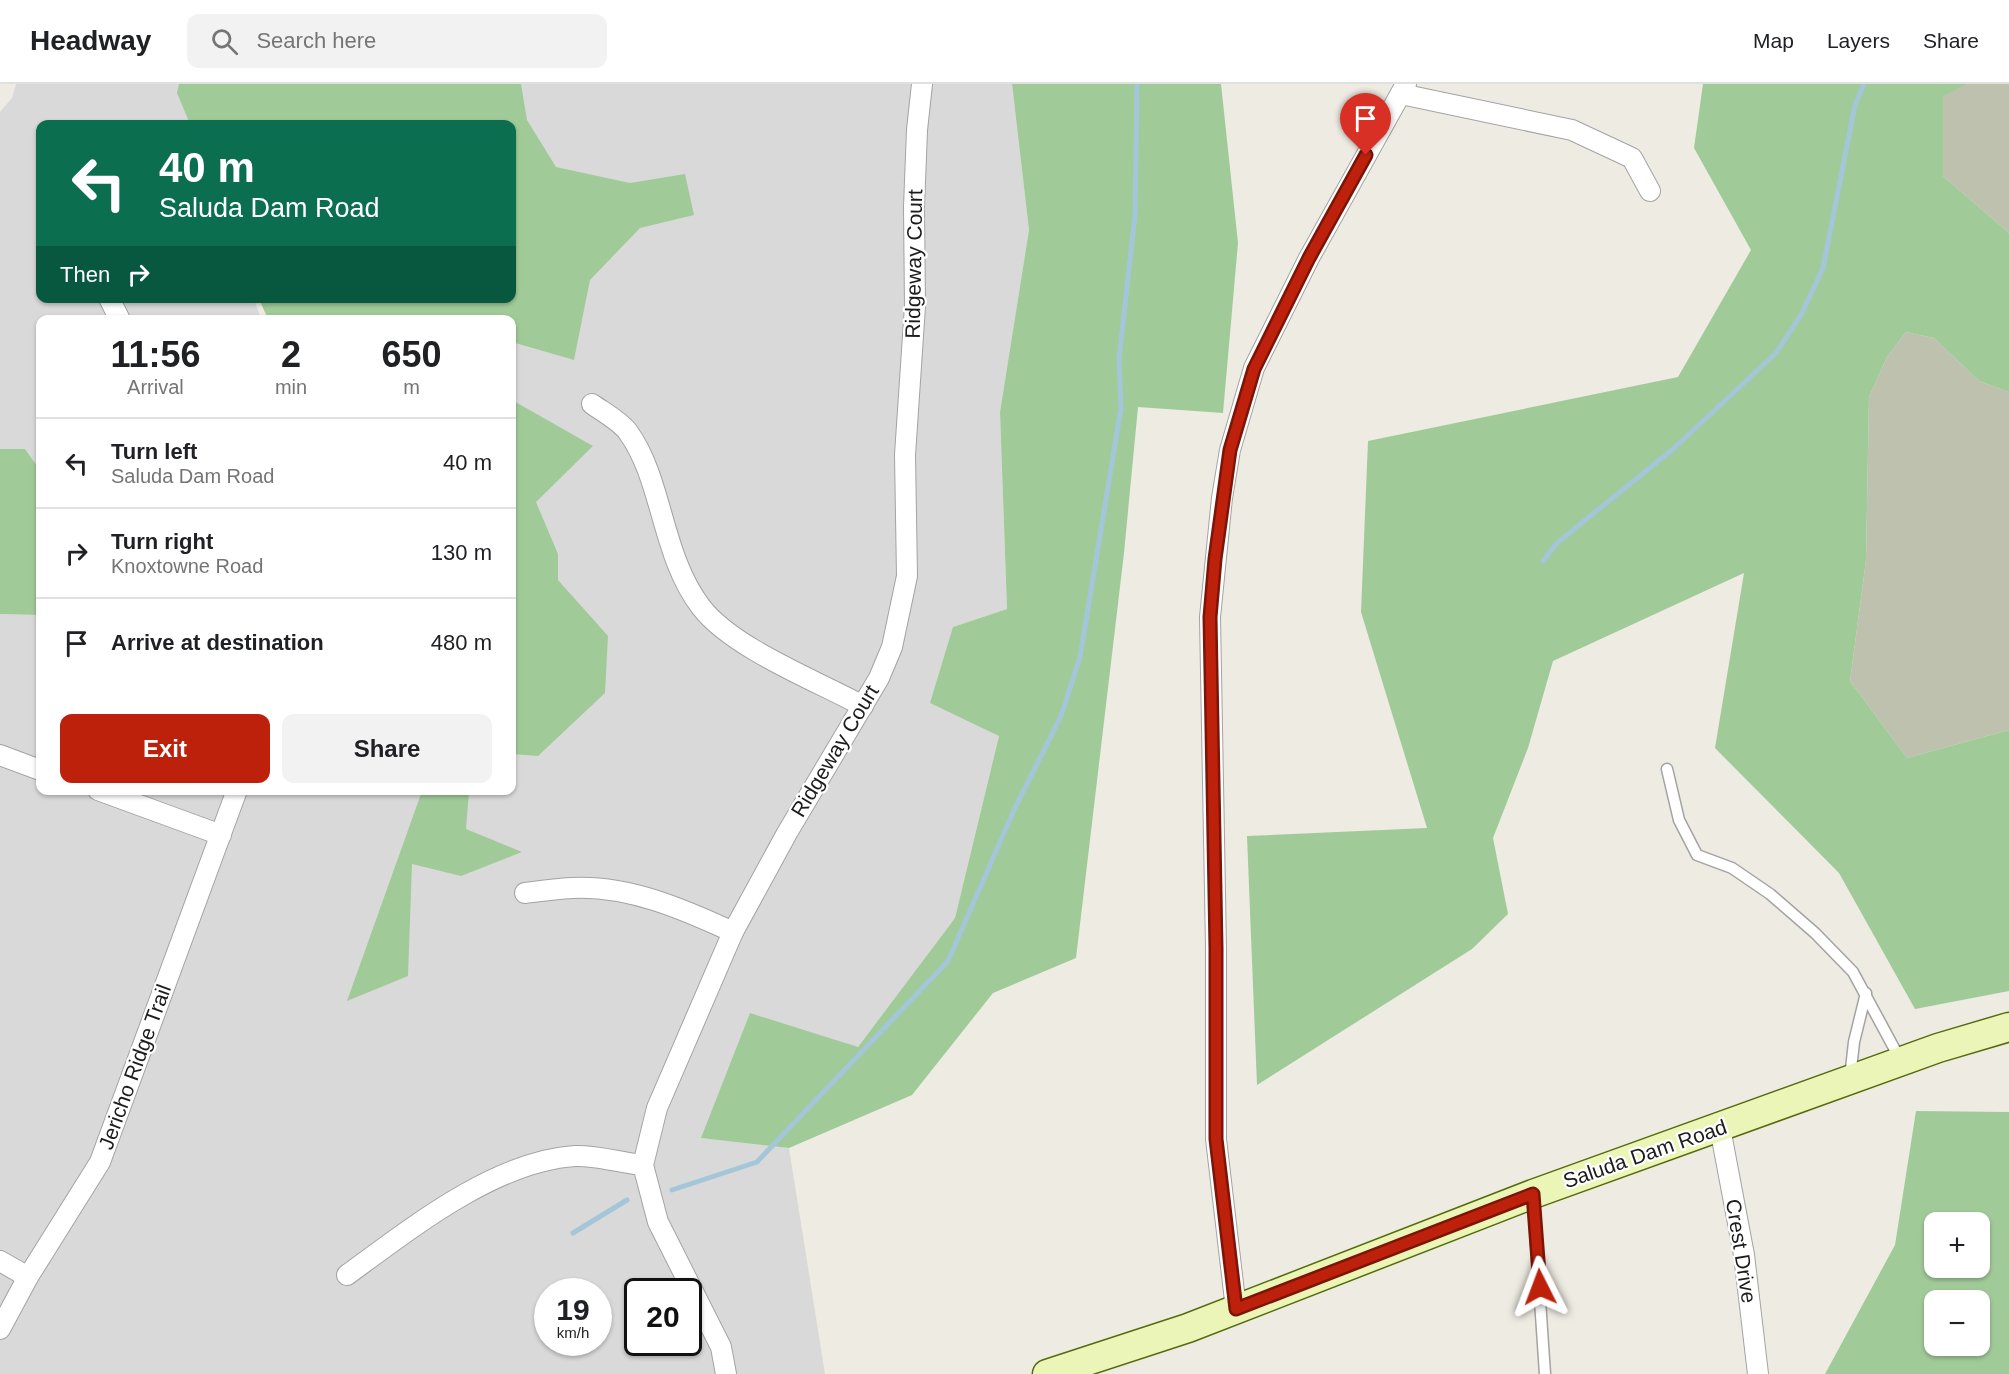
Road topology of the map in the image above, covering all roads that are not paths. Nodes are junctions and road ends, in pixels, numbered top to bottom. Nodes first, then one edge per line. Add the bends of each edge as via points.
1 (922, 84) edge
2 (1403, 89) edge
3 (1650, 191) dead end
4 (592, 404) dead end
5 (863, 706) junction
6 (0, 755) edge
7 (36, 768) edge
8 (1667, 769) dead end
9 (112, 795) edge
10 (235, 795) edge
11 (221, 835) junction
12 (525, 893) dead end
13 (733, 932) junction
14 (1866, 993) junction
15 (2009, 1027) edge
16 (1902, 1062) junction
17 (1850, 1080) junction
18 (1720, 1128) junction
19 (643, 1165) junction
20 (1533, 1194) junction
21 (0, 1261) edge
22 (347, 1275) dead end
23 (28, 1277) junction
24 (1236, 1309) junction
25 (0, 1329) edge
26 (726, 1374) edge
27 (1047, 1374) edge
28 (1545, 1374) edge
29 (1758, 1374) edge

1 - 5 street, Ridgeway Court via 917,130 915,306 905,455 906,576 892,647
2 - 3 street via 1572,130 1632,158
2 - 24 street via 1309,258 1254,369 1234,431 1222,498 1210,617 1216,1139
4 - 5 street via 627,431 642,459 679,569 703,610 744,643
5 - 13 street, Ridgeway Court via 787,832
6 - 7 street
8 - 14 lane via 1680,820 1697,855 1732,868 1770,894 1846,964
9 - 11 street
10 - 11 street, Jericho Ridge Trail
11 - 23 street, Jericho Ridge Trail via 100,1162
12 - 13 street via 609,889 644,897
13 - 19 street, Ridgeway Court via 657,1108
14 - 16 lane
14 - 17 lane
15 - 16 street, Saluda Dam Road
16 - 17 street, Saluda Dam Road
17 - 18 street, Saluda Dam Road
18 - 20 street, Saluda Dam Road
18 - 29 street, Crest Drive via 1744,1255
19 - 22 street via 576,1156 528,1166 438,1211
19 - 26 street, Ridgeway Court via 658,1222 720,1347
20 - 24 street, Saluda Dam Road
20 - 28 lane
21 - 23 street
23 - 25 street, Jericho Ridge Trail
24 - 27 street, Saluda Dam Road

